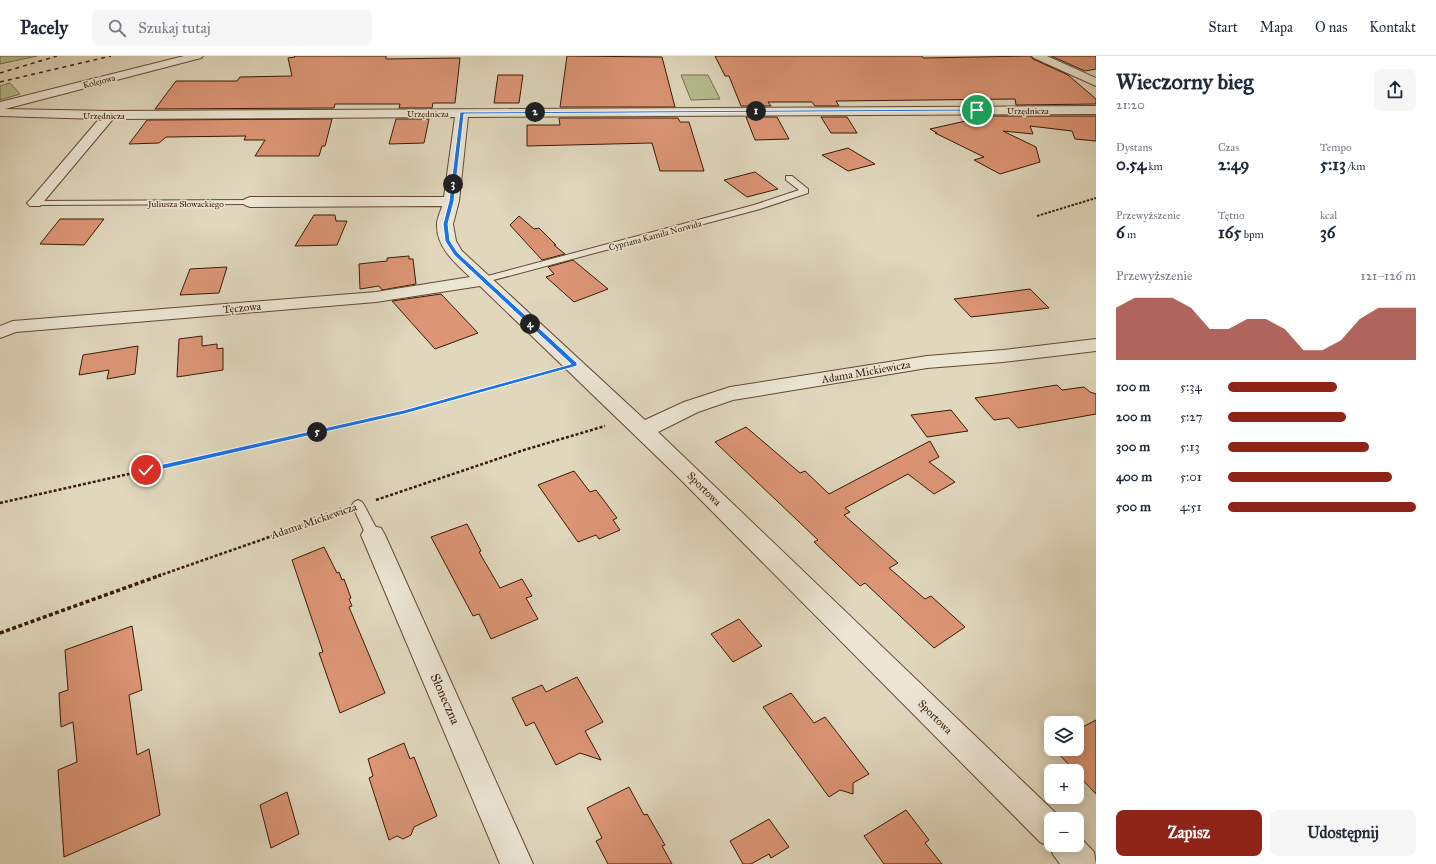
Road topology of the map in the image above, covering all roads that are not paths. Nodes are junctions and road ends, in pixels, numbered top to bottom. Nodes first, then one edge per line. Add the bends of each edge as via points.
1 (197, 56) edge
2 (1038, 56) edge
3 (1096, 82) edge
4 (0, 106) edge
5 (1096, 110) edge
6 (0, 112) edge
7 (462, 112) junction
8 (109, 115) junction
9 (789, 178) dead end
10 (451, 201) junction
11 (250, 202) joint
12 (35, 204) joint
13 (483, 280) junction
14 (0, 332) edge
15 (1096, 344) edge
16 (637, 424) junction
17 (358, 505) road end
18 (373, 535) joint
19 (1044, 824) edge
20 (1071, 852) edge
21 (517, 864) edge
22 (1082, 864) edge

1 - 4 street, Kolejowa
2 - 3 street
5 - 7 street, Urzędnicza
6 - 8 street, Urzędnicza
7 - 8 street, Urzędnicza
7 - 10 street, Sportowa
8 - 12 street, Juliusza Słowackiego
9 - 13 lane, Cypriana Kamila Norwida via 805,191 749,209
10 - 11 street, Juliusza Słowackiego
10 - 13 street, Sportowa via 445,224 448,241 456,254
11 - 12 lane, Juliusza Słowackiego
13 - 14 street, Tęczowa via 376,297 13,327
13 - 16 street, Sportowa
15 - 16 street, Adama Mickiewicza via 1003,356 927,362 730,394
16 - 19 street, Sportowa
17 - 18 lane
18 - 21 street, Słoneczna
20 - 22 street

